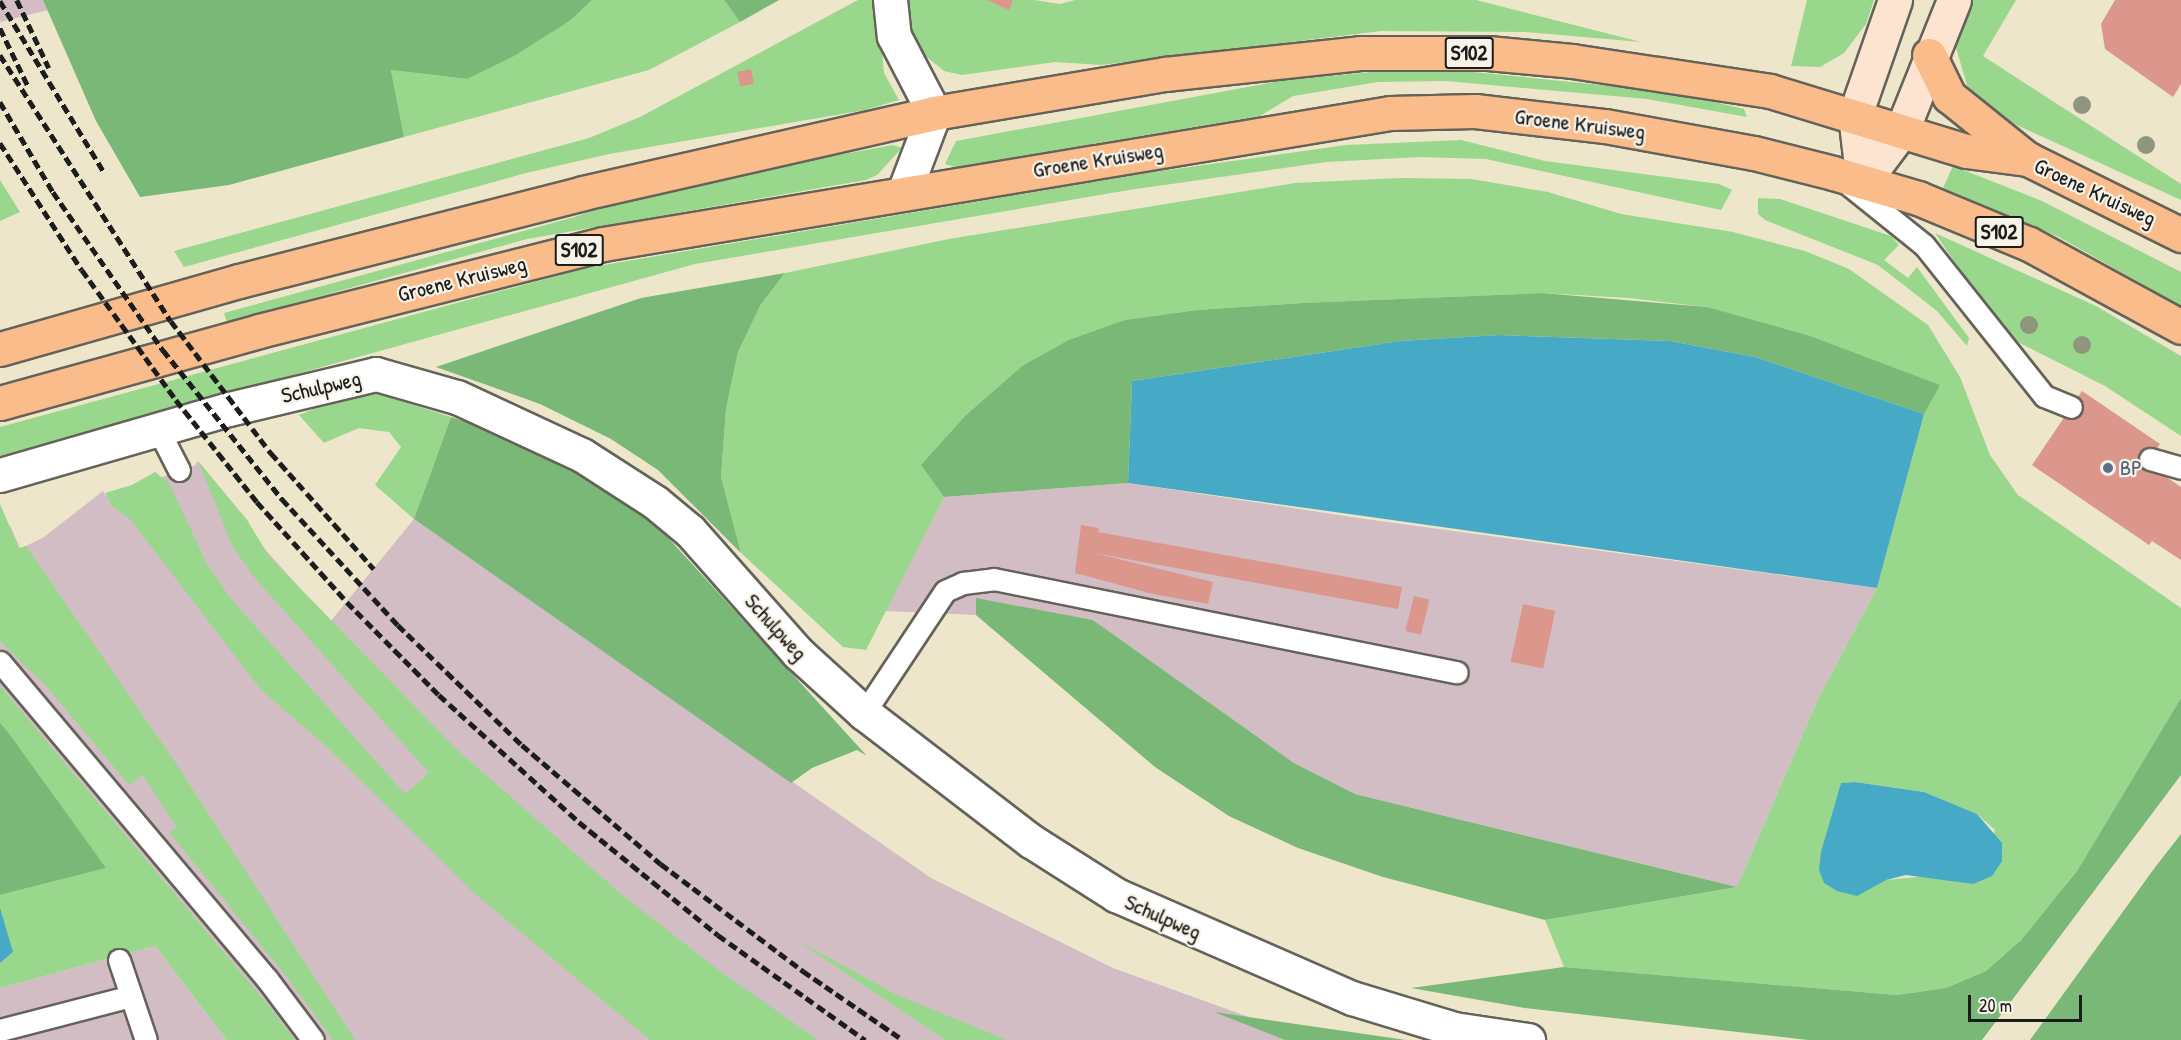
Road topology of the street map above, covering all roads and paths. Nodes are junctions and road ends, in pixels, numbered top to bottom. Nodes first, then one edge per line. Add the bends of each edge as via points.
1 (890, 0) edge
2 (1894, 0) edge
3 (1954, 0) edge
4 (1929, 55) junction
5 (934, 113) junction
6 (1855, 116) junction
7 (1902, 130) junction
8 (2028, 159) junction
9 (1848, 178) junction
10 (904, 192) junction
11 (2181, 234) edge
12 (2181, 327) edge
13 (0, 349) edge
14 (0, 404) edge
15 (2071, 407) dead end
16 (158, 429) junction
17 (2150, 459) dead end
18 (2181, 468) edge
19 (179, 470) dead end
20 (0, 474) edge
21 (0, 662) edge
22 (1457, 672) dead end
23 (864, 713) junction
24 (119, 960) dead end
25 (131, 996) junction
26 (0, 1029) edge
27 (146, 1040) edge
28 (313, 1040) edge
29 (1528, 1040) edge

1 - 5 street via 894,36
2 - 6 main road
3 - 4 main road
4 - 7 main road
4 - 8 main road via 1949,96
5 - 6 main road, Groene Kruisweg / S102 via 1165,74 1360,53 1488,53 1572,61 1770,91
5 - 10 street
5 - 13 main road, Groene Kruisweg / S102 via 583,193 239,281
6 - 7 main road, Groene Kruisweg
6 - 9 main road
7 - 8 main road, Groene Kruisweg via 1966,151
7 - 9 main road
8 - 11 main road, Groene Kruisweg
9 - 10 main road, Groene Kruisweg / S102 via 1664,135 1452,111 1352,118
9 - 12 main road, Groene Kruisweg / S102 via 1918,198 2029,244
9 - 15 lane via 1910,230 2044,396
10 - 14 main road, Groene Kruisweg / S102 via 603,244 504,267
16 - 19 lane
16 - 20 street, Schulpweg
16 - 23 street, Schulpweg via 376,374 476,404 582,454 655,502 690,531 798,652
17 - 18 lane
21 - 28 lane via 267,979
22 - 23 lane via 994,579 963,583 945,591
23 - 29 street, Schulpweg via 1030,841 1116,896 1352,998 1455,1029
24 - 25 lane
25 - 26 lane
25 - 27 lane

